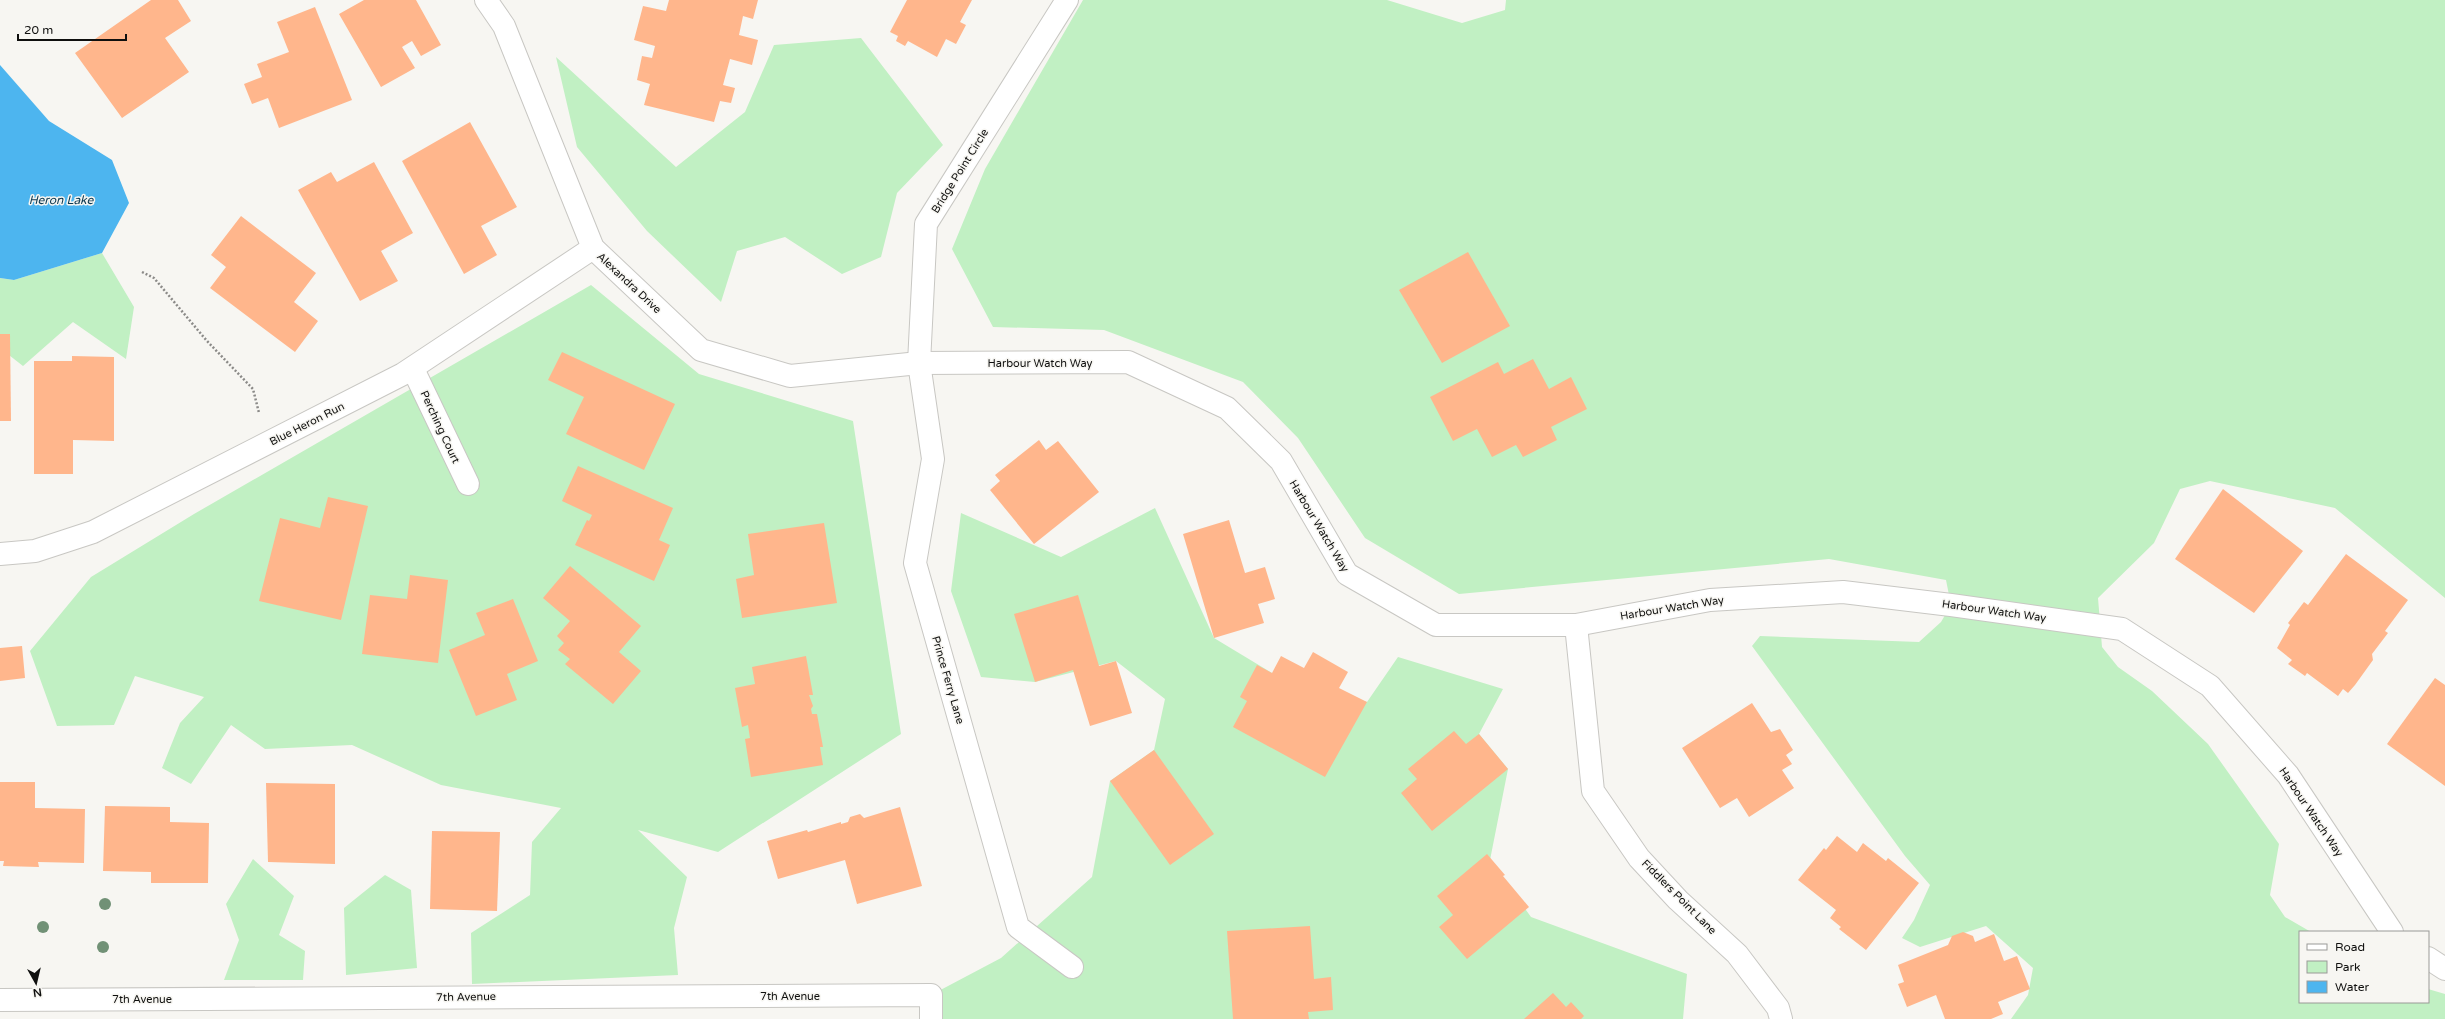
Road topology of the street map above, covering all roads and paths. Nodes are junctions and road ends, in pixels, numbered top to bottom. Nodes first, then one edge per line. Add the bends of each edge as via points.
1 (486, 0) edge
2 (1067, 0) edge
3 (593, 248) junction
4 (142, 272) dead end
5 (919, 363) junction
6 (413, 369) junction
7 (267, 444) junction
8 (468, 484) dead end
9 (0, 554) edge
10 (1576, 625) junction
11 (2391, 931) edge
12 (2429, 959) edge
13 (1072, 967) dead end
14 (2445, 969) edge
15 (0, 1000) edge
16 (931, 1019) edge
17 (1781, 1019) edge

1 - 3 street, Alexandra Drive via 504,26
2 - 5 street, Bridge Point Circle via 926,224
3 - 5 street, Alexandra Drive via 701,350 790,376
3 - 6 street, Blue Heron Run
4 - 7 path via 154,278 207,341 253,389
5 - 10 street, Harbour Watch Way via 1128,362 1227,408 1281,461 1347,574 1436,625
5 - 13 street, Prince Ferry Lane via 933,460 915,563 1018,927
6 - 7 street, Blue Heron Run
6 - 8 street, Perching Court
7 - 9 street, Blue Heron Run via 93,532 35,550
10 - 11 street, Harbour Watch Way via 1710,600 1835,593 1951,604 2122,630 2210,686 2288,775
10 - 17 street, Fiddlers Point Lane via 1594,791 1639,858 1678,900 1738,954 1778,1008
12 - 14 street
15 - 16 street, 7th Avenue via 931,995

